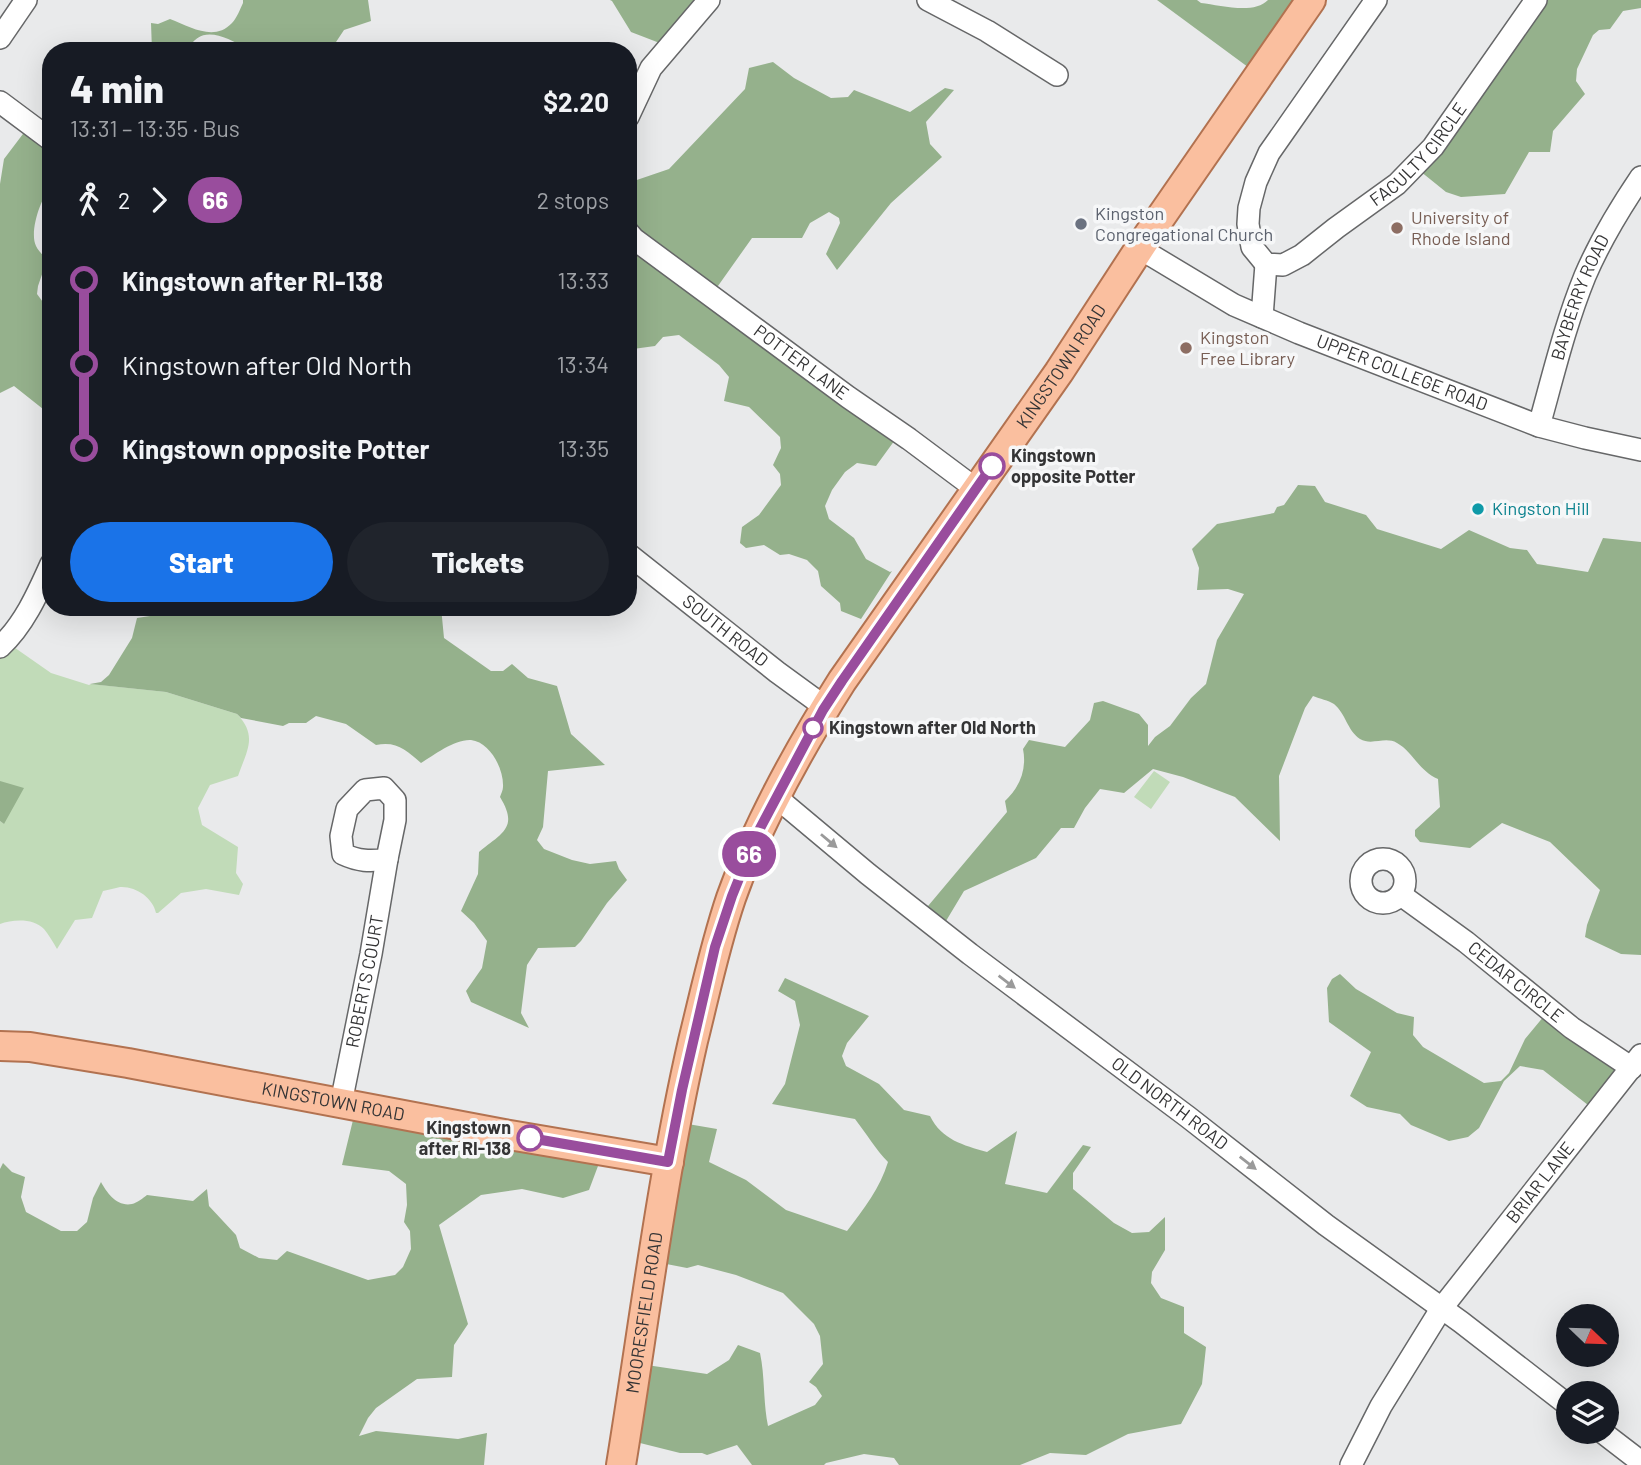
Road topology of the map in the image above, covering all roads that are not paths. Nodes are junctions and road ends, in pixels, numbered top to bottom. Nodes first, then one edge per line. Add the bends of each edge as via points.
1 (26, 0) edge
2 (709, 0) edge
3 (928, 0) edge
4 (1311, 0) edge
5 (1376, 0) edge
6 (1536, 0) edge
7 (0, 38) edge
8 (1057, 75) dead end
9 (637, 98) edge
10 (0, 102) edge
11 (42, 133) edge
12 (1641, 177) edge
13 (637, 241) edge
14 (1139, 248) junction
15 (1266, 264) junction
16 (1262, 317) junction
17 (1539, 426) junction
18 (1641, 450) edge
19 (976, 489) junction
20 (637, 561) edge
21 (42, 584) edge
22 (0, 647) edge
23 (825, 707) junction
24 (776, 797) junction
25 (387, 859) dead end
26 (1401, 895) dead end
27 (0, 1046) edge
28 (1637, 1062) edge
29 (341, 1103) junction
30 (668, 1162) junction
31 (1441, 1309) junction
32 (1556, 1396) edge
33 (1618, 1444) edge
34 (1641, 1462) edge
35 (621, 1465) edge
36 (1351, 1465) edge

1 - 7 street
2 - 9 street via 651,68
3 - 8 street
4 - 14 main road, KINGSTOWN ROAD
5 - 15 street via 1269,153 1256,182 1248,224 1252,247
6 - 15 street, FACULTY CIRCLE via 1433,147 1397,184 1302,255 1283,265
10 - 11 street
12 - 17 street, BAYBERRY ROAD via 1587,272
13 - 19 street, POTTER LANE
14 - 16 street, UPPER COLLEGE ROAD
14 - 19 main road, KINGSTOWN ROAD
15 - 16 street
16 - 17 street, UPPER COLLEGE ROAD
17 - 18 street, UPPER COLLEGE ROAD
19 - 23 main road, KINGSTOWN ROAD
20 - 23 street, SOUTH ROAD
21 - 22 street
23 - 24 main road, KINGSTOWN ROAD
24 - 30 main road, KINGSTOWN ROAD via 757,834 715,947
24 -> 31 street, OLD NORTH ROAD via 970,954
25 - 29 street, ROBERTS COURT
26 - 28 street, CEDAR CIRCLE via 1572,1028
27 - 29 main road, KINGSTOWN ROAD via 115,1061
28 - 31 street, BRIAR LANE
29 - 30 main road, KINGSTOWN ROAD
30 - 35 main road, MOORESFIELD ROAD
31 - 32 street, OLD NORTH ROAD
31 - 36 street, BRIAR LANE
33 - 34 street

